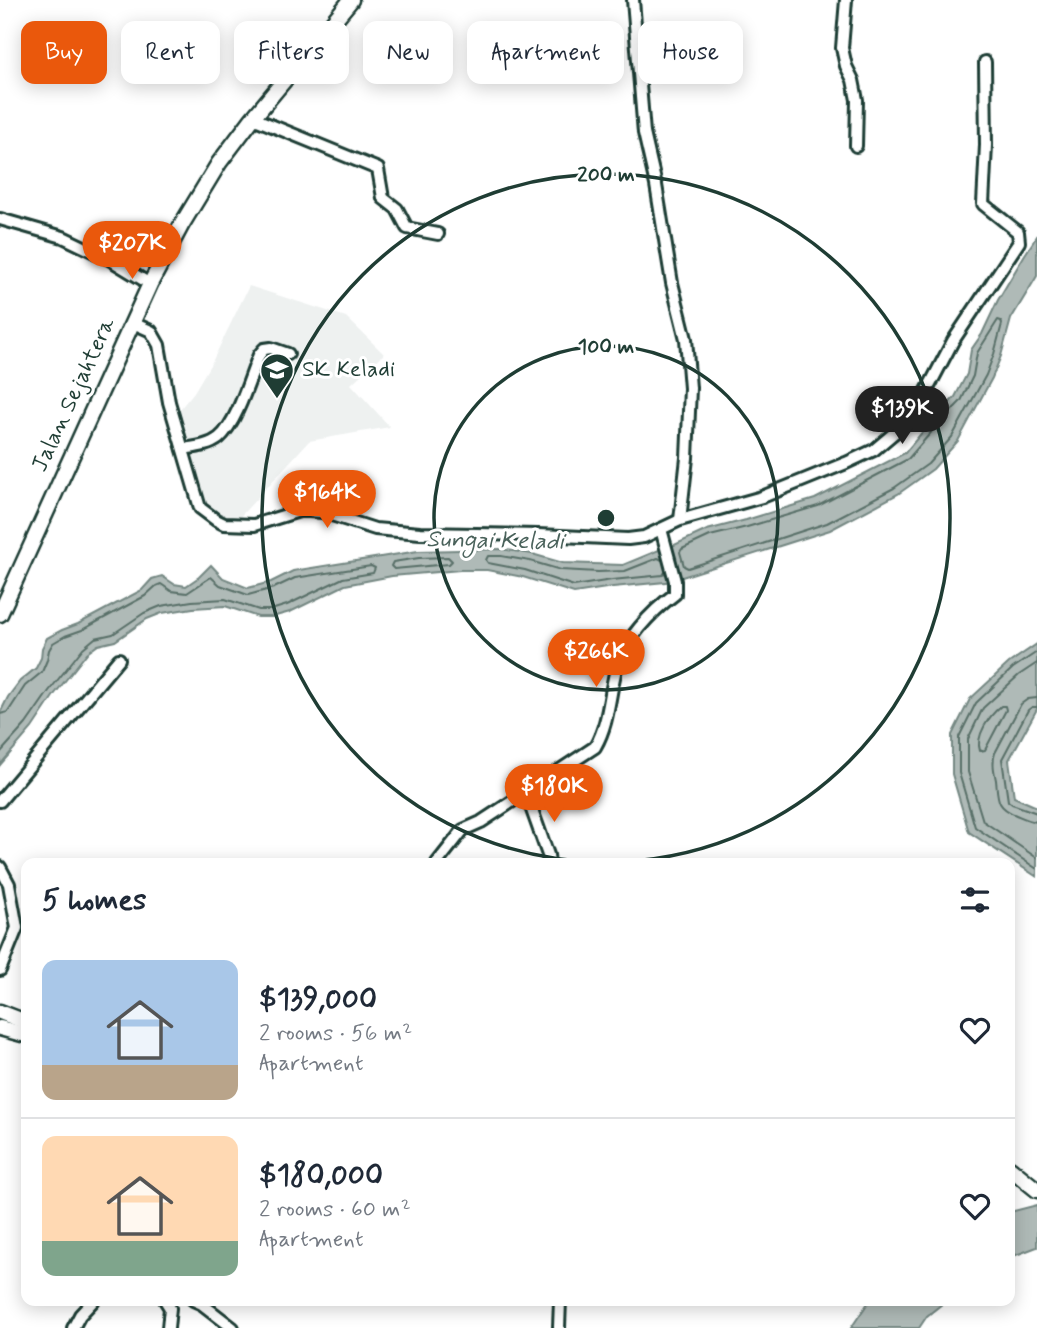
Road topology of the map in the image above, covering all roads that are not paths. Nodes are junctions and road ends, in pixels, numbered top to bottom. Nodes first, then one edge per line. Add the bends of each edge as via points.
1 (351, 0) edge
2 (633, 0) edge
3 (846, 0) edge
4 (985, 62) dead end
5 (253, 118) junction
6 (856, 146) dead end
7 (0, 219) edge
8 (438, 234) dead end
9 (150, 284) junction
10 (133, 323) junction
11 (288, 354) dead end
12 (183, 449) junction
13 (680, 520) junction
14 (661, 529) junction
15 (0, 614) edge
16 (119, 659) dead end
17 (526, 793) junction
18 (0, 801) edge
19 (441, 858) edge
20 (548, 858) edge
21 (0, 867) edge
22 (0, 970) edge
23 (0, 1012) edge
24 (21, 1020) edge
25 (0, 1028) edge
26 (21, 1034) edge
27 (1015, 1172) edge
28 (1034, 1188) edge
29 (88, 1306) edge
30 (169, 1306) edge
31 (205, 1306) edge
32 (560, 1306) edge
33 (73, 1328) edge
34 (168, 1328) edge
35 (233, 1328) edge
36 (559, 1328) edge

1 - 5 main road, Jalan Sejahtera
2 - 13 street via 643,133 686,339 690,388
3 - 6 street via 842,48 857,100
4 - 13 street via 982,204 1018,232 1019,242 953,341 913,417 874,450 846,463 762,497
5 - 8 street via 378,169 383,198 397,209 407,228
5 - 9 main road, Jalan Sejahtera via 219,163
7 - 9 street via 63,237
9 - 10 main road, Jalan Sejahtera
10 - 12 street via 151,331 159,345
10 - 15 main road, Jalan Sejahtera
11 - 12 street via 264,349 232,422 212,442
12 - 14 street via 200,508 224,523 254,525 309,511 375,529 420,533 628,539
13 - 14 street
14 - 17 street via 676,581 675,594 644,622 622,652 607,719 595,747
16 - 18 street
17 - 19 street via 463,830
17 - 20 street
21 - 22 street via 9,884 17,928
23 - 24 main road
25 - 26 main road
27 - 28 main road
29 - 33 street
30 - 34 street
31 - 35 street
32 - 36 street

